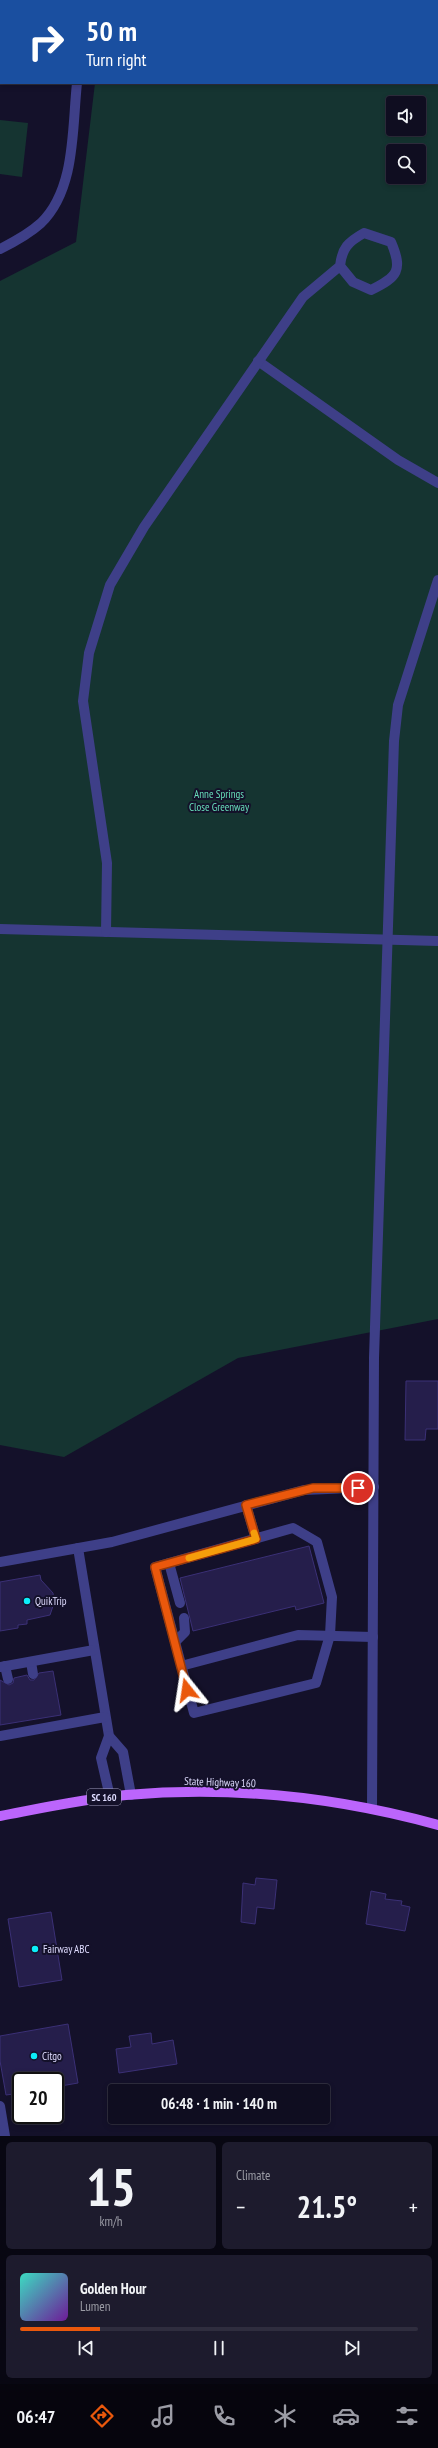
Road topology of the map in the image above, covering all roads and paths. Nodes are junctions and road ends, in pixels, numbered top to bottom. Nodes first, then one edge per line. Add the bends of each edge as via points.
1 (78, 84) edge
2 (0, 249) edge
3 (340, 266) junction
4 (258, 361) junction
5 (438, 483) edge
6 (438, 580) edge
7 (0, 929) edge
8 (106, 932) junction
9 (390, 940) junction
10 (438, 941) edge
11 (374, 1487) junction
12 (246, 1505) junction
13 (256, 1539) junction
14 (78, 1548) junction
15 (0, 1562) edge
16 (169, 1563) junction
17 (180, 1603) dead end
18 (184, 1618) dead end
19 (330, 1635) junction
20 (373, 1638) junction
21 (175, 1642) junction
22 (94, 1650) junction
23 (31, 1662) junction
24 (181, 1666) junction
25 (3, 1667) edge
26 (33, 1674) dead end
27 (8, 1679) dead end
28 (105, 1717) junction
29 (0, 1736) edge
30 (109, 1736) junction
31 (131, 1794) junction
32 (110, 1796) junction
33 (372, 1809) junction
34 (0, 1816) edge
35 (438, 1825) edge
36 (0, 2106) edge
37 (5, 2136) edge

1 - 2 street via 68,167 58,200 42,222
3 - 3 street via 342,251 351,240 364,233 391,242 399,259 391,278 371,290 352,282
3 - 4 street via 302,297
4 - 5 street via 398,460
4 - 8 street via 144,527 110,585 89,653 83,701 107,863
6 - 9 street via 398,705 394,755
7 - 8 street
8 - 9 street
9 - 10 street
9 - 11 street via 374,1358
11 - 12 street via 313,1488
11 - 20 street
12 - 13 street
12 - 14 street via 112,1542
13 - 16 street
13 - 19 street via 293,1528 317,1542 332,1597
14 - 15 street
14 - 22 street
16 - 17 street
16 - 21 street via 155,1567
18 - 21 street via 185,1632
19 - 20 street
19 - 24 street via 298,1635
19 - 24 street via 316,1683 194,1713
20 - 33 street
21 - 24 street
22 - 23 street
22 - 28 street
23 - 25 street
23 - 26 street
25 - 27 street
28 - 29 street via 41,1723 16,1728
28 - 30 street
30 - 31 street via 123,1752
30 - 32 street via 101,1758
31 - 32 main road, State Highway 160 / SC 160
31 - 33 main road, State Highway 160 / SC 160 via 250,1794
32 - 34 main road, State Highway 160 / SC 160
33 - 35 main road, State Highway 160 / SC 160
36 - 37 street

